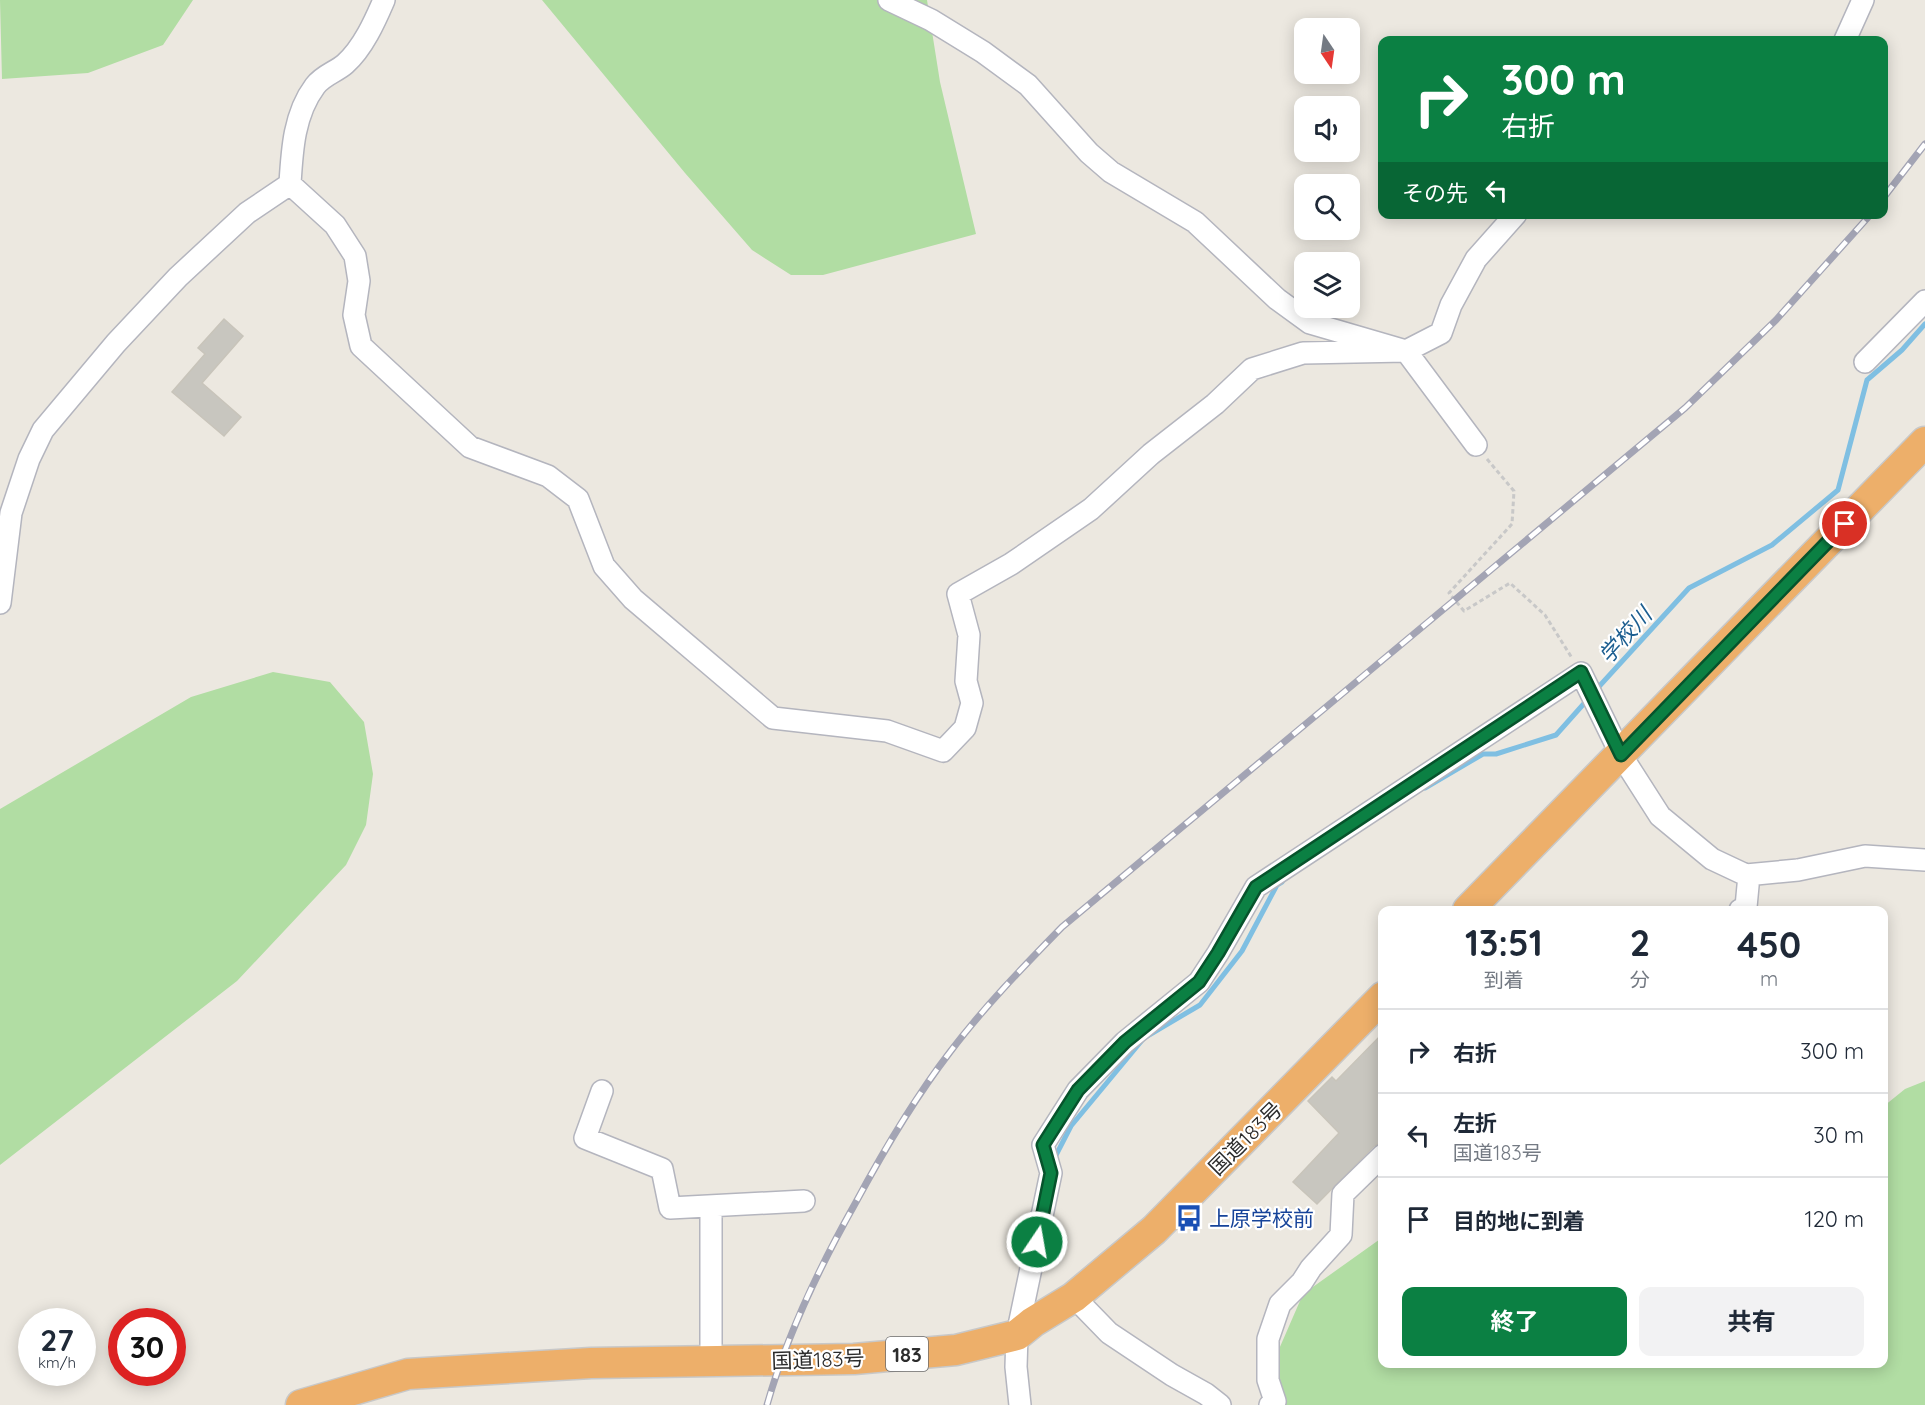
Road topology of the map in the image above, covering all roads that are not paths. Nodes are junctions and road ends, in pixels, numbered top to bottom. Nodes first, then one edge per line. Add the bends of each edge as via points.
1 (384, 0) edge
2 (889, 0) edge
3 (1863, 0) edge
4 (1847, 36) edge
5 (290, 184) junction
6 (1512, 219) edge
7 (1925, 301) edge
8 (1406, 351) junction
9 (1865, 362) dead end
10 (1925, 442) edge
11 (1476, 445) road end
12 (0, 603) edge
13 (1621, 755) junction
14 (1925, 860) edge
15 (1749, 874) junction
16 (1472, 906) edge
17 (1746, 906) edge
18 (1378, 1002) edge
19 (602, 1091) dead end
20 (1378, 1160) edge
21 (804, 1201) dead end
22 (711, 1206) junction
23 (1074, 1297) junction
24 (1017, 1335) junction
25 (711, 1361) junction
26 (301, 1405) edge
27 (1020, 1405) edge
28 (1220, 1405) edge
29 (1270, 1405) edge

1 - 5 street via 345,65 317,83 306,100 293,145
2 - 8 street via 931,20 1028,85 1110,172 1195,222 1277,299 1311,323
3 - 4 street
5 - 8 street via 335,225 355,256 358,281 354,315 360,346 470,447 548,476 578,499 604,566 633,599 773,718 887,731 943,751 965,728 972,703 966,681 969,635 958,594 1011,564 1091,509 1252,369 1303,352
5 - 12 street via 247,213 178,277 43,430 11,513
6 - 8 street via 1476,259 1441,333
7 - 9 street
8 - 11 street
10 - 13 highway
13 - 15 street via 1660,816 1712,859
13 - 16 highway
13 - 24 street via 1581,672 1256,887 1199,982 1125,1042 1078,1090 1043,1145 1051,1173
14 - 15 street via 1865,856 1798,870
15 - 17 street
18 - 23 highway, 国道183号 / 183 via 1154,1230
19 - 22 street via 585,1138 662,1169 670,1208
20 - 29 street via 1343,1194 1341,1235 1280,1304 1268,1339 1268,1380 1275,1401
21 - 22 street
22 - 25 street
23 - 24 highway, 国道183号 / 183
23 - 28 street via 1109,1333
24 - 25 highway, 国道183号 / 183 via 956,1350 854,1359
24 - 27 street
25 - 26 highway, 国道183号 / 183 via 591,1363 408,1374

